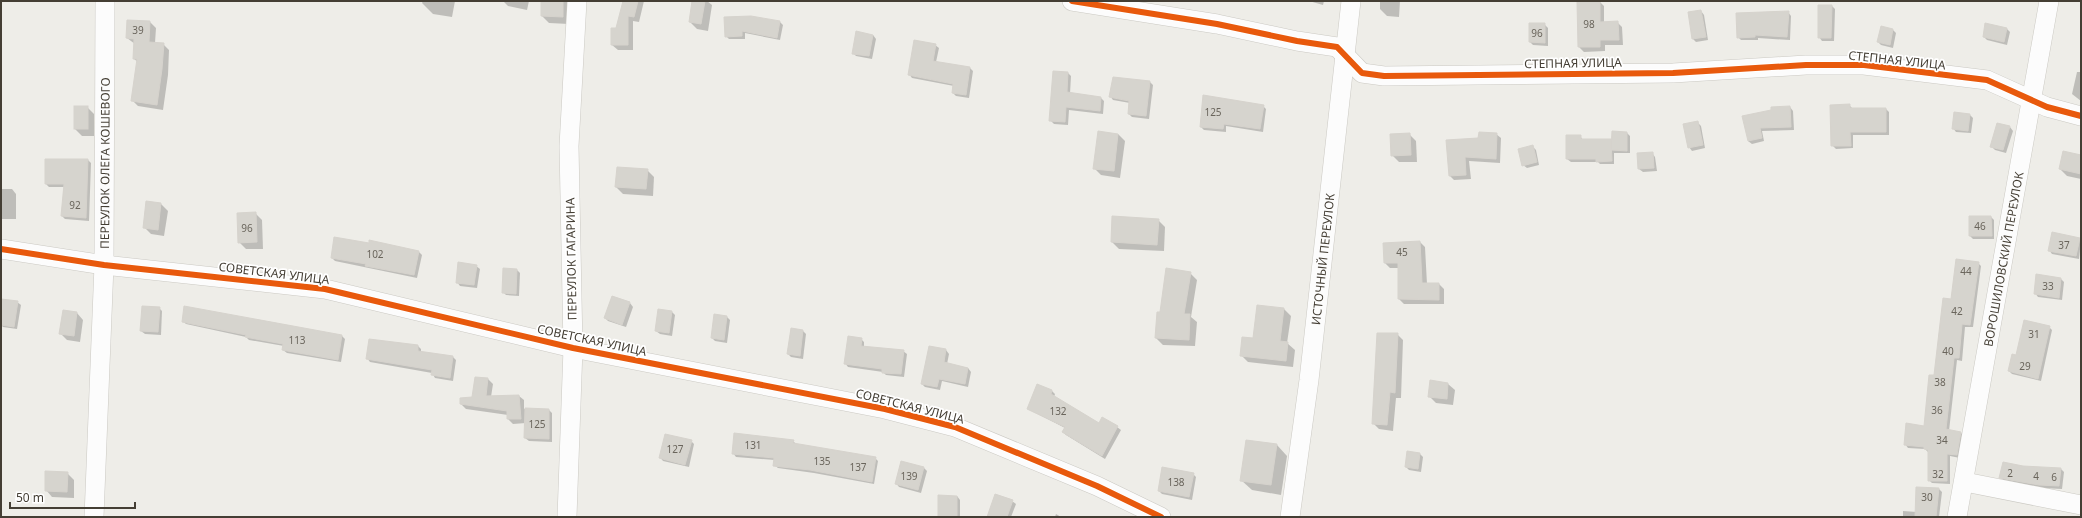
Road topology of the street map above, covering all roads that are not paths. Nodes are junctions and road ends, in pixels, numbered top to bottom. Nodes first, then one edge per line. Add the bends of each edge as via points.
1 (105, 1) edge
2 (577, 1) edge
3 (1072, 1) edge
4 (1351, 1) edge
5 (2049, 1) edge
6 (1346, 56) junction
7 (2031, 99) junction
8 (2081, 116) edge
9 (1, 249) edge
10 (104, 265) junction
11 (573, 348) junction
12 (1965, 482) junction
13 (2081, 505) edge
14 (94, 517) edge
15 (567, 517) edge
16 (1161, 517) edge
17 (1290, 517) edge
18 (1957, 517) edge

1 - 10 street, ПЕРЕУЛОК ОЛЕГА КОШЕВОГО
2 - 11 street, ПЕРЕУЛОК ГАГАРИНА via 569,146
3 - 6 street, СТЕПНАЯ УЛИЦА via 1337,47
4 - 6 street, ИСТОЧНЫЙ ПЕРЕУЛОК
5 - 7 street, ВОРОШИЛОВСКИЙ ПЕРЕУЛОК
6 - 7 street, СТЕПНАЯ УЛИЦА via 1362,73 1384,76 1657,73 1806,65 1864,65 1987,80
6 - 17 street, ИСТОЧНЫЙ ПЕРЕУЛОК via 1309,380
7 - 8 street, СТЕПНАЯ УЛИЦА via 2047,107
7 - 12 street, ВОРОШИЛОВСКИЙ ПЕРЕУЛОК
9 - 10 street, СОВЕТСКАЯ УЛИЦА
10 - 11 street, СОВЕТСКАЯ УЛИЦА via 325,289
10 - 14 street, ПЕРЕУЛОК ОЛЕГА КОШЕВОГО
11 - 15 street, ПЕРЕУЛОК ГАГАРИНА
11 - 16 street, СОВЕТСКАЯ УЛИЦА via 886,409 955,427 1097,486
12 - 13 street
12 - 18 street, ВОРОШИЛОВСКИЙ ПЕРЕУЛОК

